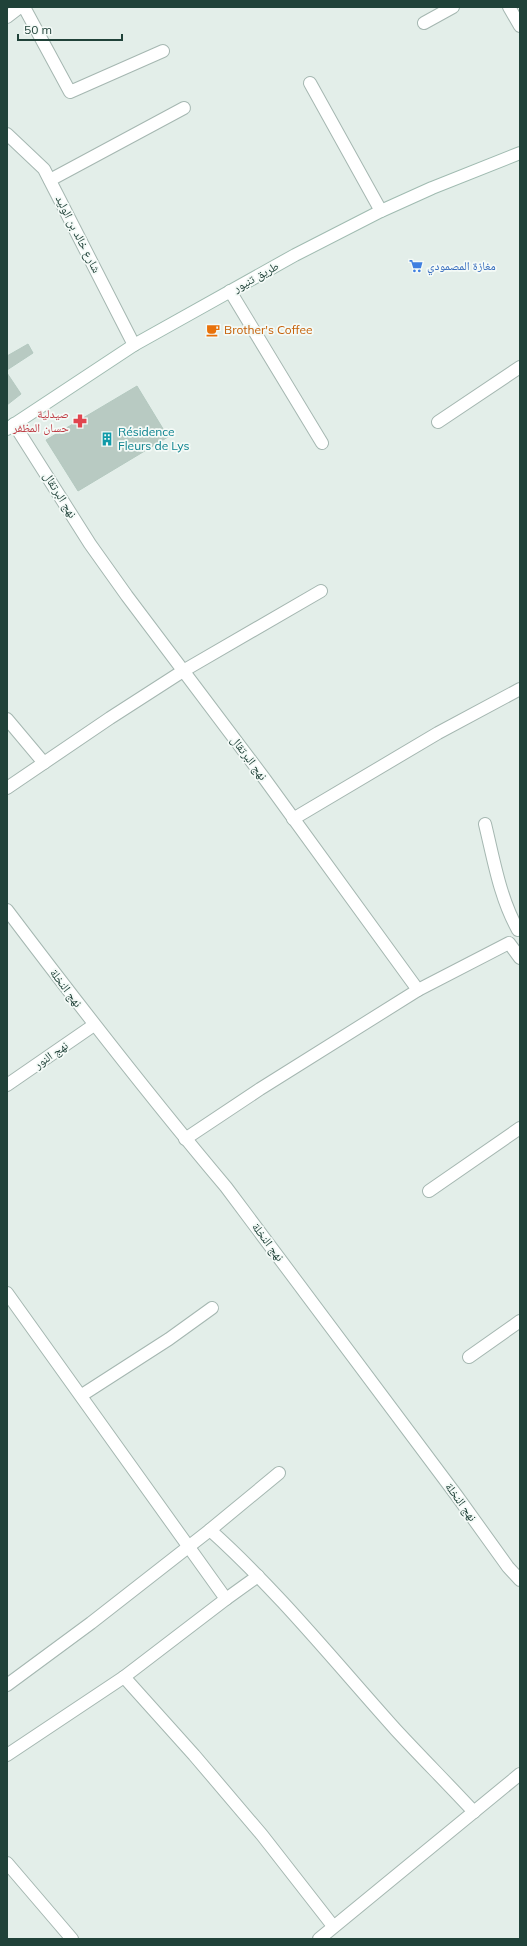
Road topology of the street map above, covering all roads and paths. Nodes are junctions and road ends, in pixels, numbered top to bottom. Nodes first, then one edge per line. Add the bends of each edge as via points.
1 (20, 7) edge
2 (24, 7) edge
3 (453, 7) edge
4 (509, 7) edge
5 (7, 17) edge
6 (424, 23) dead end
7 (520, 26) edge
8 (163, 51) dead end
9 (310, 83) dead end
10 (184, 108) dead end
11 (7, 134) edge
12 (520, 153) edge
13 (50, 180) junction
14 (381, 211) junction
15 (230, 291) junction
16 (134, 345) junction
17 (520, 367) edge
18 (438, 422) dead end
19 (11, 426) edge
20 (322, 443) dead end
21 (321, 591) dead end
22 (184, 671) junction
23 (520, 689) edge
24 (7, 719) edge
25 (44, 763) junction
26 (7, 788) edge
27 (293, 819) junction
28 (485, 824) dead end
29 (7, 910) edge
30 (519, 929) edge
31 (509, 943) junction
32 (520, 958) edge
33 (418, 990) junction
34 (94, 1025) junction
35 (7, 1085) edge
36 (520, 1128) edge
37 (185, 1139) junction
38 (429, 1191) dead end
39 (7, 1293) edge
40 (212, 1308) dead end
41 (520, 1321) edge
42 (469, 1357) dead end
43 (82, 1395) junction
44 (279, 1473) dead end
45 (210, 1530) junction
46 (190, 1546) junction
47 (258, 1576) junction
48 (520, 1580) edge
49 (226, 1599) junction
50 (124, 1677) junction
51 (7, 1685) edge
52 (7, 1756) edge
53 (520, 1774) edge
54 (474, 1812) junction
55 (7, 1863) edge
56 (333, 1926) junction
57 (72, 1939) edge
58 (319, 1939) edge

1 - 5 street
2 - 8 street via 70,92
3 - 6 street
4 - 7 street
9 - 14 street
10 - 13 street
11 - 13 street, شارع خالد بن الوليد via 44,169
12 - 14 street, طريق تنيور
13 - 16 street, شارع خالد بن الوليد
14 - 15 street, طريق تنيور
15 - 16 street, طريق تنيور
15 - 20 street
16 - 19 street, طريق تنيور
17 - 18 street
19 - 22 street, نهج البرتقال via 90,544
21 - 22 street
22 - 25 street
22 - 27 street, نهج البرتقال
23 - 27 street via 438,733
24 - 25 street
25 - 26 street
27 - 33 street, نهج البرتقال
28 - 30 street via 507,911
29 - 34 street, نهج النخلة
30 - 31 street
31 - 32 street
31 - 33 street
33 - 37 street
34 - 35 street, نهج النور
34 - 37 street, نهج النخلة
36 - 38 street
37 - 48 street, نهج النخلة via 226,1186
39 - 43 street
40 - 43 street via 170,1339
41 - 42 street
43 - 46 street via 126,1460
44 - 45 street
45 - 46 street
45 - 47 street
46 - 49 street
46 - 51 street
47 - 49 street
47 - 54 street
49 - 50 street
50 - 52 street
50 - 56 street via 262,1835
53 - 54 street
54 - 56 street
55 - 57 street
56 - 58 street

